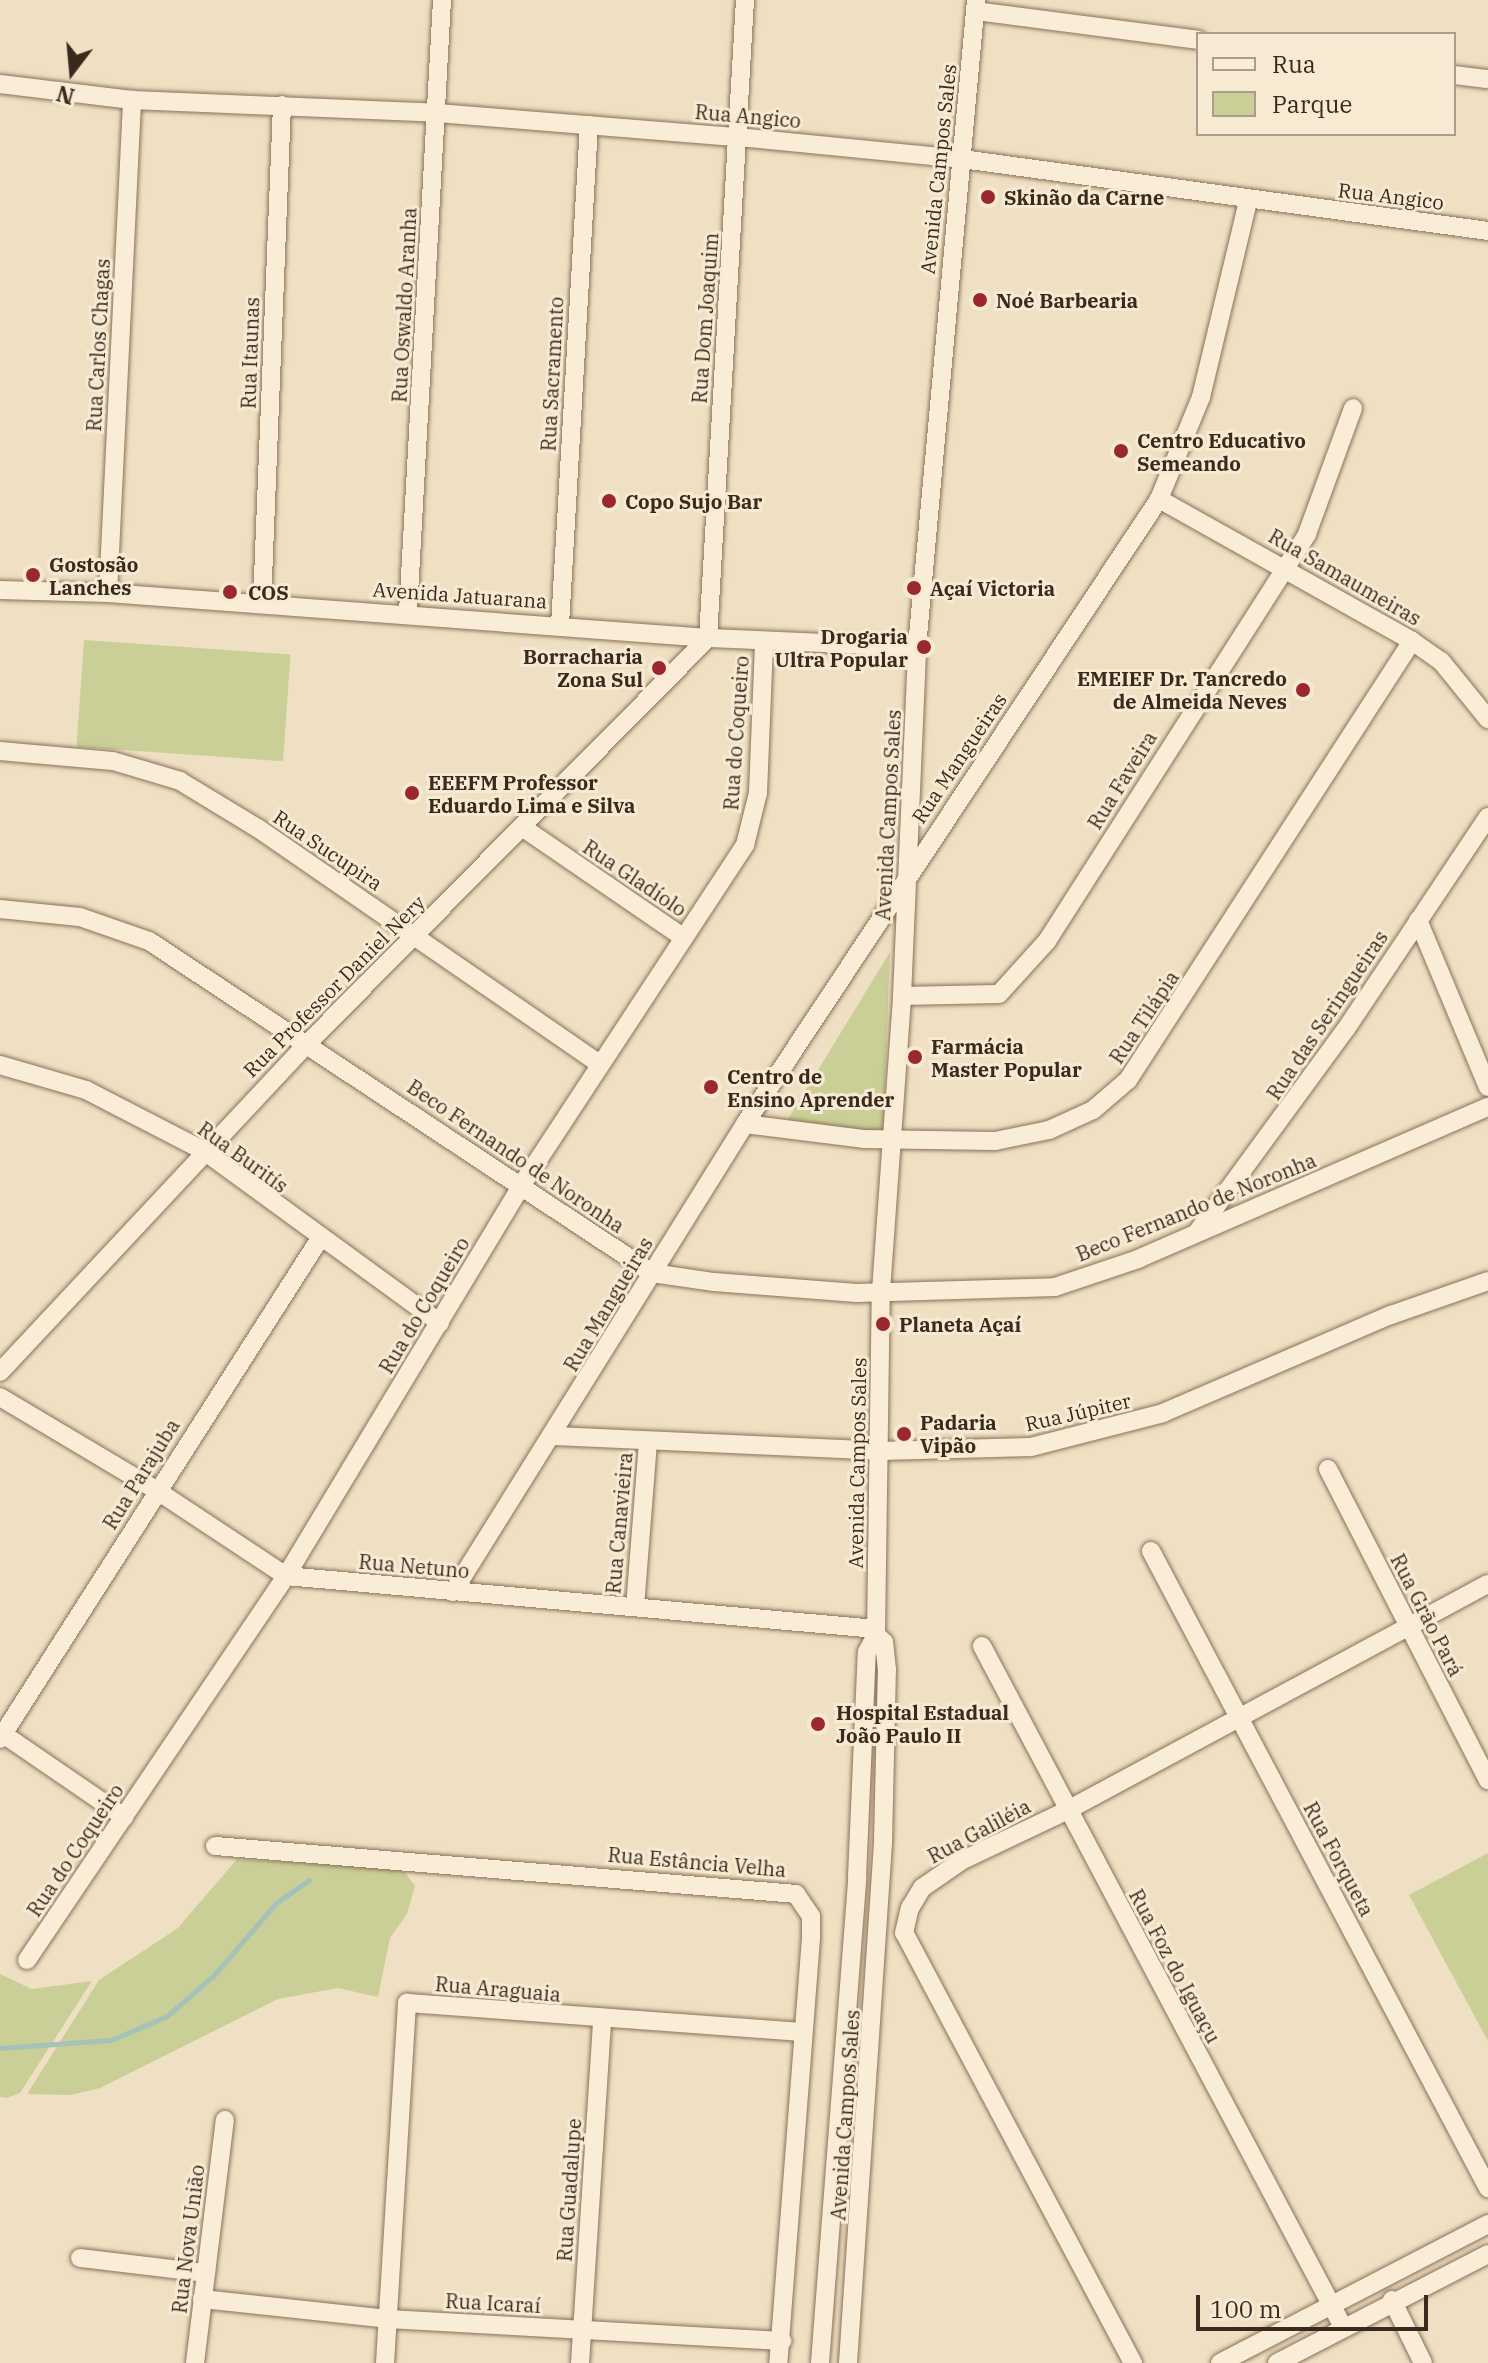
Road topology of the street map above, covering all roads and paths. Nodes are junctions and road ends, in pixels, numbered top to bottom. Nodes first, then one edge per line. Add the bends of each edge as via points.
1 (442, 0) edge
2 (745, 0) edge
3 (976, 6) edge
4 (1196, 40) edge
5 (1456, 75) edge
6 (1488, 79) edge
7 (0, 84) edge
8 (132, 100) junction
9 (282, 105) junction
10 (437, 113) junction
11 (589, 125) junction
12 (738, 137) junction
13 (962, 159) junction
14 (1248, 201) junction
15 (1488, 231) edge
16 (1353, 408) dead end
17 (1159, 499) junction
18 (1286, 567) junction
19 (0, 590) edge
20 (108, 593) junction
21 (262, 603) junction
22 (408, 612) junction
23 (560, 625) junction
24 (708, 638) junction
25 (764, 641) junction
26 (1412, 641) junction
27 (917, 647) junction
28 (1488, 719) edge
29 (0, 751) edge
30 (1488, 817) edge
31 (522, 827) junction
32 (907, 876) junction
33 (0, 909) edge
34 (1418, 920) junction
35 (416, 935) junction
36 (684, 938) junction
37 (902, 996) junction
38 (308, 1043) junction
39 (600, 1064) junction
40 (0, 1065) edge
41 (1488, 1087) edge
42 (1488, 1107) edge
43 (745, 1124) junction
44 (889, 1141) junction
45 (204, 1151) junction
46 (521, 1186) junction
47 (1196, 1234) junction
48 (319, 1240) junction
49 (652, 1273) junction
50 (1488, 1281) edge
51 (881, 1291) junction
52 (440, 1323) junction
53 (0, 1372) edge
54 (0, 1397) edge
55 (555, 1436) junction
56 (648, 1442) junction
57 (880, 1451) junction
58 (1328, 1469) dead end
59 (156, 1490) junction
60 (1151, 1551) dead end
61 (286, 1576) junction
62 (1488, 1584) edge
63 (453, 1592) junction
64 (635, 1607) junction
65 (1408, 1628) junction
66 (876, 1632) junction
67 (982, 1646) dead end
68 (1240, 1717) junction
69 (2, 1736) edge
70 (1488, 1780) edge
71 (1066, 1811) junction
72 (124, 1817) junction
73 (215, 1846) dead end
74 (856, 1886) junction
75 (881, 1888) junction
76 (27, 1960) dead end
77 (602, 2020) junction
78 (803, 2032) junction
79 (225, 2120) dead end
80 (1488, 2188) edge
81 (1488, 2224) edge
82 (1488, 2254) edge
83 (80, 2258) dead end
84 (206, 2273) junction
85 (202, 2299) junction
86 (1392, 2300) junction
87 (1331, 2305) junction
88 (388, 2319) junction
89 (1343, 2327) junction
90 (582, 2330) junction
91 (782, 2341) junction
92 (195, 2363) edge
93 (385, 2363) edge
94 (580, 2363) edge
95 (778, 2363) edge
96 (820, 2363) edge
97 (848, 2363) edge
98 (1133, 2363) edge
99 (1220, 2363) edge
100 (1277, 2363) edge
101 (1423, 2363) edge

1 - 10 street, Rua Oswaldo Aranha
2 - 12 street, Rua Dom Joaquim
3 - 4 street
3 - 13 street, Avenida Campos Sales
5 - 6 street
7 - 8 street, Rua Angico
8 - 9 street, Rua Angico
8 - 20 street, Rua Carlos Chagas
9 - 10 street, Rua Angico
9 - 21 street, Rua Itaunas
10 - 11 street, Rua Angico
10 - 22 street, Rua Oswaldo Aranha
11 - 12 street, Rua Angico
11 - 23 street, Rua Sacramento
12 - 13 street, Rua Angico
12 - 24 street, Rua Dom Joaquim
13 - 14 street, Rua Angico
13 - 27 street, Avenida Campos Sales
14 - 15 street, Rua Angico
14 - 17 street, Rua Mangueiras via 1201,397
16 - 18 street, Rua Faveira via 1319,507
17 - 18 street, Rua Samaumeiras
17 - 32 street, Rua Mangueiras
18 - 26 street, Rua Samaumeiras
18 - 37 street, Rua Faveira via 1019,976 999,994 984,997
19 - 20 street, Avenida Jatuarana
20 - 21 street, Avenida Jatuarana
21 - 22 street, Avenida Jatuarana
22 - 23 street, Avenida Jatuarana
23 - 24 street, Avenida Jatuarana
24 - 25 street, Avenida Jatuarana
24 - 31 street, Rua Professor Daniel Nery
25 - 27 street, Avenida Jatuarana
25 - 36 street, Rua do Coqueiro via 754,816 733,866
26 - 28 street, Rua Samaumeiras via 1441,661
26 - 44 street, Rua Tilápia via 1128,1080 1093,1110 1049,1130 995,1141
27 - 32 street, Avenida Campos Sales
29 - 35 street, Rua Sucupira via 113,761 180,781
30 - 34 street, Rua das Seringueiras
31 - 35 street, Rua Professor Daniel Nery
31 - 36 street, Rua Gladíolo
32 - 37 street, Avenida Campos Sales
32 - 43 street, Rua Mangueiras
33 - 38 street, Beco Fernando de Noronha via 80,917 149,941
34 - 41 street
34 - 47 street, Rua das Seringueiras via 1267,1141
35 - 38 street, Rua Professor Daniel Nery
35 - 39 street, Rua Sucupira
36 - 39 street, Rua do Coqueiro
37 - 44 street, Avenida Campos Sales
38 - 45 street, Rua Professor Daniel Nery
38 - 46 street, Beco Fernando de Noronha
39 - 46 street, Rua do Coqueiro
40 - 45 street, Rua Buritís via 86,1090
42 - 47 street, Beco Fernando de Noronha
43 - 44 street, Rua Tilápia
43 - 49 street, Rua Mangueiras
44 - 51 street, Avenida Campos Sales
45 - 48 street, Rua Buritís
45 - 53 street, Rua Professor Daniel Nery
46 - 49 street, Beco Fernando de Noronha
46 - 52 street, Rua do Coqueiro
47 - 51 street, Beco Fernando de Noronha via 1055,1287
48 - 52 street, Rua Buritís
48 - 59 street, Rua Parajuba
49 - 51 street, Beco Fernando de Noronha via 769,1287
49 - 55 street, Rua Mangueiras
50 - 57 street, Rua Júpiter via 1119,1427 1031,1447
51 - 57 street, Avenida Campos Sales
52 - 61 street, Rua do Coqueiro
54 - 59 street, Rua Netuno
55 - 56 street, Rua Júpiter
55 - 63 street, Rua Mangueiras
56 - 57 street, Rua Júpiter
56 - 64 street, Rua Canavieira
57 - 66 street, Avenida Campos Sales
58 - 65 street, Rua Grão Pará
59 - 61 street, Rua Netuno
59 - 69 street, Rua Parajuba
60 - 68 street, Rua Forqueta
61 - 63 street, Rua Netuno
61 - 72 street, Rua do Coqueiro
62 - 65 street, Rua Galiléia
63 - 64 street, Rua Netuno
64 - 66 street, Rua Netuno
65 - 68 street, Rua Galiléia
65 - 70 street, Rua Grão Pará
66 - 74 street, Avenida Campos Sales via 867,1652
66 - 75 street, Avenida Campos Sales via 884,1642 887,1670
67 - 71 street, Rua Foz do Iguaçu
68 - 71 street, Rua Galiléia
68 - 80 street, Rua Forqueta
69 - 72 street, Rua Parajuba
71 - 87 street, Rua Foz do Iguaçu
71 - 98 street, Rua Galiléia via 935,1878 914,1900 904,1933
72 - 76 street, Rua do Coqueiro
73 - 78 street, Rua Estância Velha via 787,1890 811,1916
74 - 75 street
74 - 96 street, Avenida Campos Sales
75 - 97 street, Avenida Campos Sales
77 - 78 street, Rua Araguaia
77 - 88 street, Rua Araguaia via 407,2003
77 - 90 street, Rua Guadalupe
78 - 91 street, Rua Estância Velha
79 - 84 street, Rua Nova União
81 - 87 street
82 - 86 street
83 - 84 street
84 - 85 street, Rua Nova União
85 - 88 street, Rua Icaraí
85 - 92 street, Rua Nova União
86 - 89 street
86 - 101 street
87 - 89 street, Rua Foz do Iguaçu
87 - 99 street
88 - 90 street, Rua Icaraí
88 - 93 street, Rua Araguaia
89 - 100 street
90 - 91 street, Rua Icaraí
90 - 94 street, Rua Guadalupe
91 - 95 street, Rua Estância Velha

